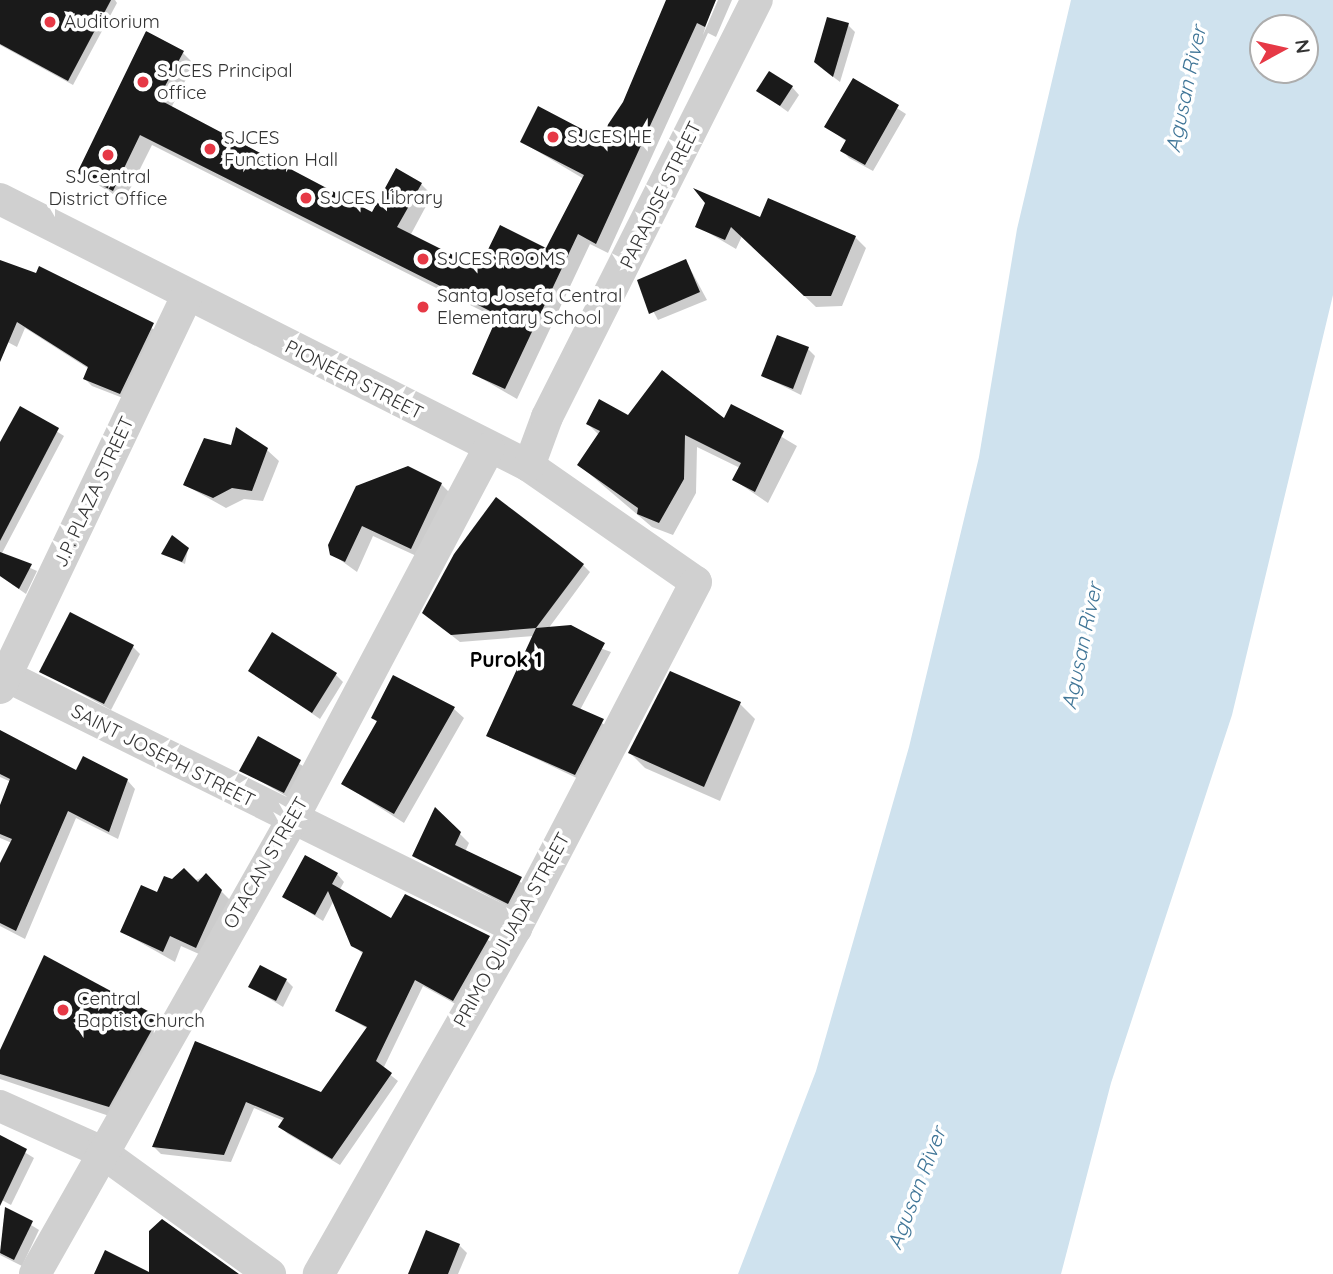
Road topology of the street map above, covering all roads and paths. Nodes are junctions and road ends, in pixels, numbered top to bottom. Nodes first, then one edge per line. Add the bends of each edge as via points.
1 (757, 0) edge
2 (0, 199) edge
3 (187, 296) junction
4 (489, 448) junction
5 (529, 466) junction
6 (696, 582) joint
7 (2, 679) edge
8 (291, 822) junction
9 (516, 928) junction
10 (0, 1106) edge
11 (100, 1151) junction
12 (35, 1274) edge
13 (271, 1274) edge
14 (319, 1274) edge

1 - 5 street, PARADISE STREET via 547,417
2 - 3 street, PIONEER STREET
3 - 4 street, PIONEER STREET
3 - 7 street, J.P. PLAZA STREET
4 - 5 street, PIONEER STREET
4 - 8 street, OTACAN STREET
5 - 6 street, PIONEER STREET
6 - 9 street, PRIMO QUIJADA STREET
7 - 8 street, SAINT JOSEPH STREET
8 - 9 street, SAINT JOSEPH STREET
8 - 11 street, OTACAN STREET
9 - 14 street, PRIMO QUIJADA STREET
10 - 11 street
11 - 12 street, OTACAN STREET
11 - 13 street

